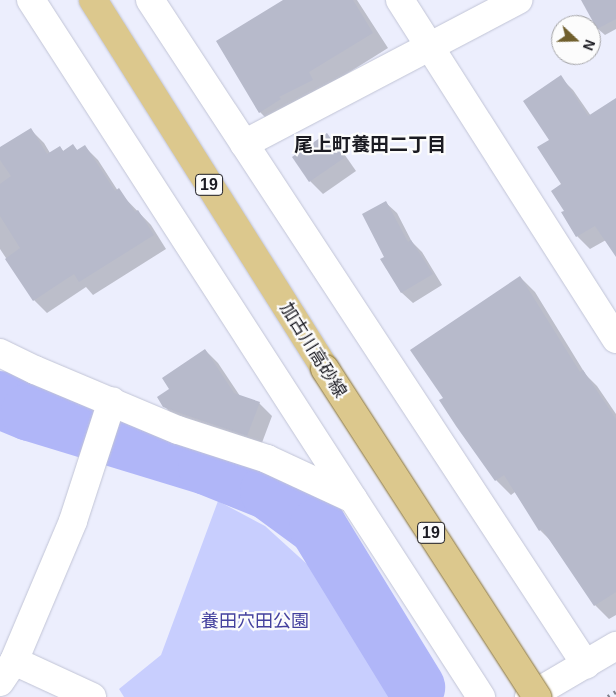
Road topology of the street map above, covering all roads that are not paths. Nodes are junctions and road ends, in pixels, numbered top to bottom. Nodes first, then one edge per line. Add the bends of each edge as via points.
1 (32, 0) edge
2 (93, 0) edge
3 (150, 0) edge
4 (400, 0) edge
5 (518, 0) edge
6 (429, 47) junction
7 (244, 144) junction
8 (616, 339) edge
9 (0, 354) edge
10 (112, 401) junction
11 (353, 499) junction
12 (616, 646) edge
13 (586, 665) junction
14 (7, 671) edge
15 (92, 697) edge
16 (481, 697) edge
17 (529, 697) edge
18 (537, 697) edge

1 - 11 street
2 - 18 main road, 加古川高砂線 / 19, bridge via 325,369
3 - 7 street
4 - 6 street
5 - 6 street
6 - 7 street
6 - 8 street
7 - 13 street
9 - 10 street
10 - 11 street via 178,430 267,459
10 - 14 street via 73,521
11 - 16 street
12 - 13 street
13 - 17 street
14 - 15 street

